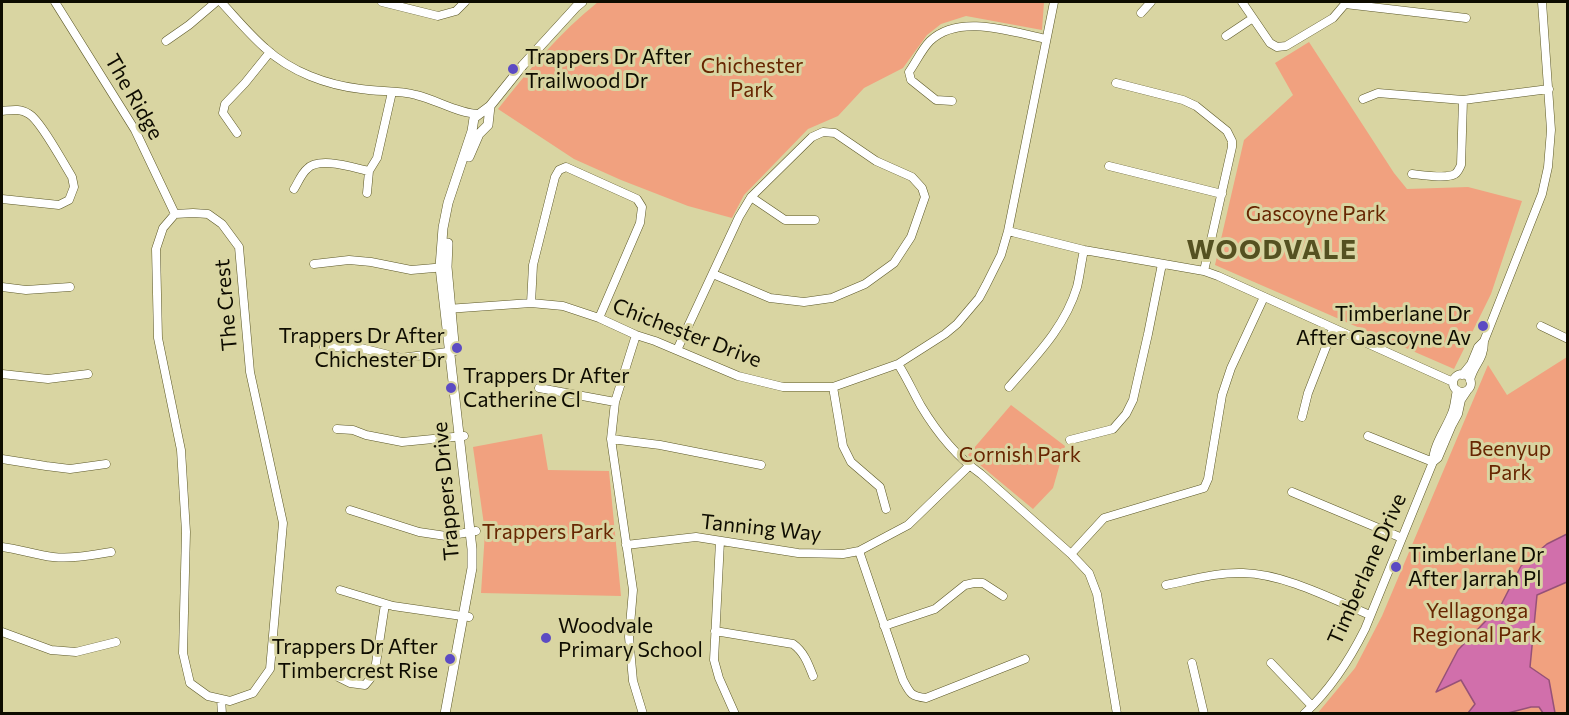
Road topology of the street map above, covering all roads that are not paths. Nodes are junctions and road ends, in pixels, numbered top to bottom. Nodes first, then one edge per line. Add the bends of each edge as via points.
1 (55, 2) edge
2 (216, 2) edge
3 (221, 2) edge
4 (382, 2) edge
5 (465, 2) edge
6 (582, 2) edge
7 (1054, 2) edge
8 (1151, 2) edge
9 (1242, 2) edge
10 (1542, 2) edge
11 (396, 3) edge
12 (1345, 3) edge
13 (1141, 13) dead end
14 (1253, 18) junction
15 (1466, 18) dead end
16 (1226, 36) dead end
17 (1046, 39) junction
18 (166, 41) dead end
19 (270, 52) junction
20 (1116, 83) dead end
21 (1549, 89) junction
22 (392, 92) junction
23 (1363, 99) dead end
24 (1463, 100) junction
25 (952, 101) dead end
26 (2, 111) edge
27 (478, 119) junction
28 (237, 133) dead end
29 (1109, 166) dead end
30 (369, 171) junction
31 (1412, 174) dead end
32 (294, 189) dead end
33 (367, 193) dead end
34 (1222, 194) junction
35 (751, 197) junction
36 (2, 200) edge
37 (175, 213) junction
38 (815, 220) dead end
39 (1008, 231) junction
40 (1084, 250) junction
41 (314, 264) dead end
42 (1162, 264) junction
43 (444, 267) junction
44 (1204, 271) junction
45 (713, 274) junction
46 (2, 287) edge
47 (70, 287) dead end
48 (1264, 297) junction
49 (531, 303) junction
50 (448, 309) junction
51 (599, 318) junction
52 (1541, 326) dead end
53 (1333, 329) junction
54 (636, 335) junction
55 (1568, 339) edge
56 (324, 347) dead end
57 (677, 350) junction
58 (453, 351) junction
59 (898, 364) junction
60 (2, 374) edge
61 (88, 374) dead end
62 (1460, 380) junction
63 (833, 387) junction
64 (1009, 387) dead end
65 (539, 388) dead end
66 (615, 402) junction
67 (1302, 417) dead end
68 (338, 429) dead end
69 (1368, 436) dead end
70 (462, 437) junction
71 (611, 439) junction
72 (1070, 440) dead end
73 (2, 459) edge
74 (1433, 462) junction
75 (106, 465) dead end
76 (761, 465) dead end
77 (969, 466) junction
78 (1292, 492) dead end
79 (886, 509) dead end
80 (350, 510) dead end
81 (473, 531) junction
82 (1402, 538) junction
83 (720, 541) junction
84 (626, 545) junction
85 (2, 547) edge
86 (860, 550) junction
87 (111, 552) dead end
88 (1071, 554) junction
89 (1166, 585) dead end
90 (340, 590) dead end
91 (1003, 596) dead end
92 (385, 604) junction
93 (1370, 615) junction
94 (466, 617) junction
95 (884, 626) junction
96 (715, 631) junction
97 (2, 632) edge
98 (116, 642) dead end
99 (1024, 659) dead end
100 (1192, 663) dead end
101 (1271, 663) dead end
102 (332, 674) dead end
103 (813, 676) dead end
104 (221, 699) junction
105 (1312, 706) junction
106 (222, 714) edge
107 (445, 714) edge
108 (451, 714) edge
109 (643, 714) edge
110 (735, 714) edge
111 (1117, 714) edge
112 (1204, 714) edge
113 (1304, 714) edge

1 - 37 street, The Ridge via 135,130
2 - 18 street
3 - 19 street
4 - 11 street
5 - 11 street via 456,11 438,16
6 - 27 main road, Trappers Drive
7 - 17 street, Chichester Drive
8 - 13 street
9 - 14 street
10 - 21 street, Timberlane Drive
12 - 14 street via 1333,18 1282,47 1270,44
12 - 15 street
14 - 16 street
17 - 25 street via 967,25 937,36 909,72 911,80 936,100
17 - 39 street, Chichester Drive
19 - 22 street via 290,66 330,83
19 - 28 street via 225,104 223,113
20 - 34 street via 1191,103 1227,131 1232,147
21 - 24 street
21 - 62 street, Timberlane Drive via 1550,150 1542,194 1484,341 1481,360 1472,373
22 - 27 street via 414,94
22 - 30 street via 377,158
23 - 24 street via 1378,93
24 - 31 street via 1458,171 1446,176
26 - 36 street via 17,109 31,115 72,177 74,187 69,200 59,206
27 - 43 main road, Trappers Drive via 479,134 453,204
29 - 34 street
30 - 32 street via 325,162 312,165
30 - 33 street
34 - 44 street
35 - 38 street via 785,220
35 - 45 street
35 - 45 street via 812,137 823,132 835,133 876,161 912,177 925,197 911,237 894,263 866,284 832,298 804,302 770,298
37 - 104 street via 163,228 156,259 158,338 181,450 186,532 183,653 190,683 208,696
37 - 104 street, The Crest via 208,214 222,224 239,247 250,372 283,523 270,669 253,693 230,701
39 - 40 street
39 - 59 street, Chichester Drive via 1001,255 979,298 945,334
40 - 42 street
40 - 64 street via 1068,310 1053,337
41 - 43 street via 349,260 411,270
42 - 44 street
42 - 72 street via 1133,400 1126,414 1113,429
43 - 50 main road, Trappers Drive
44 - 48 street
45 - 57 street
46 - 47 street
48 - 53 street
48 - 88 street via 1230,368 1204,488 1104,518
49 - 50 street, Chichester Drive
49 - 51 street, Chichester Drive via 563,306
49 - 51 street via 533,265 555,177 566,167 637,199 642,207 640,223
50 - 58 main road, Trappers Drive
51 - 54 street, Chichester Drive
52 - 55 street
53 - 62 street via 1441,376
53 - 67 street
54 - 57 street, Chichester Drive
54 - 66 street
56 - 58 street via 361,348 401,358
57 - 63 street, Chichester Drive via 738,376 783,387
58 - 70 main road, Trappers Drive
59 - 63 street, Chichester Drive
59 - 77 street via 922,409
60 - 61 street via 48,379
62 - 74 street, Timberlane Drive via 1453,412
62 - 74 street, Timberlane Drive via 1471,384
63 - 79 street via 843,446 851,462 880,487
65 - 66 street
66 - 71 street
68 - 70 street via 402,442
69 - 74 street
70 - 81 main road, Trappers Drive
71 - 76 street
71 - 84 street
73 - 75 street via 70,469
74 - 82 street, Timberlane Drive
77 - 86 street, Tanning Way via 908,525
77 - 88 street
78 - 82 street
80 - 81 street via 419,532 446,536
81 - 94 main road, Trappers Drive via 477,568
82 - 93 street, Timberlane Drive
83 - 84 street, Tanning Way via 696,537
83 - 86 street, Tanning Way via 798,553 843,554
83 - 96 street
84 - 109 street via 633,590 633,681
85 - 87 street via 53,557
86 - 95 street
88 - 111 street via 1089,573 1097,594
89 - 93 street via 1227,573 1266,576 1299,585
90 - 92 street
91 - 95 street via 983,583 974,582 935,609
92 - 94 street
92 - 102 street via 375,670 370,679 365,685 357,684
93 - 105 street, Timberlane Drive via 1345,664
94 - 107 main road, Trappers Drive
94 - 108 main road, Trappers Drive
95 - 99 street via 903,680 916,697 926,698
96 - 103 street via 793,644 807,659
96 - 110 street via 716,669
97 - 98 street via 51,650 76,652
100 - 112 street
101 - 105 street
104 - 106 street
105 - 113 street, Timberlane Drive

